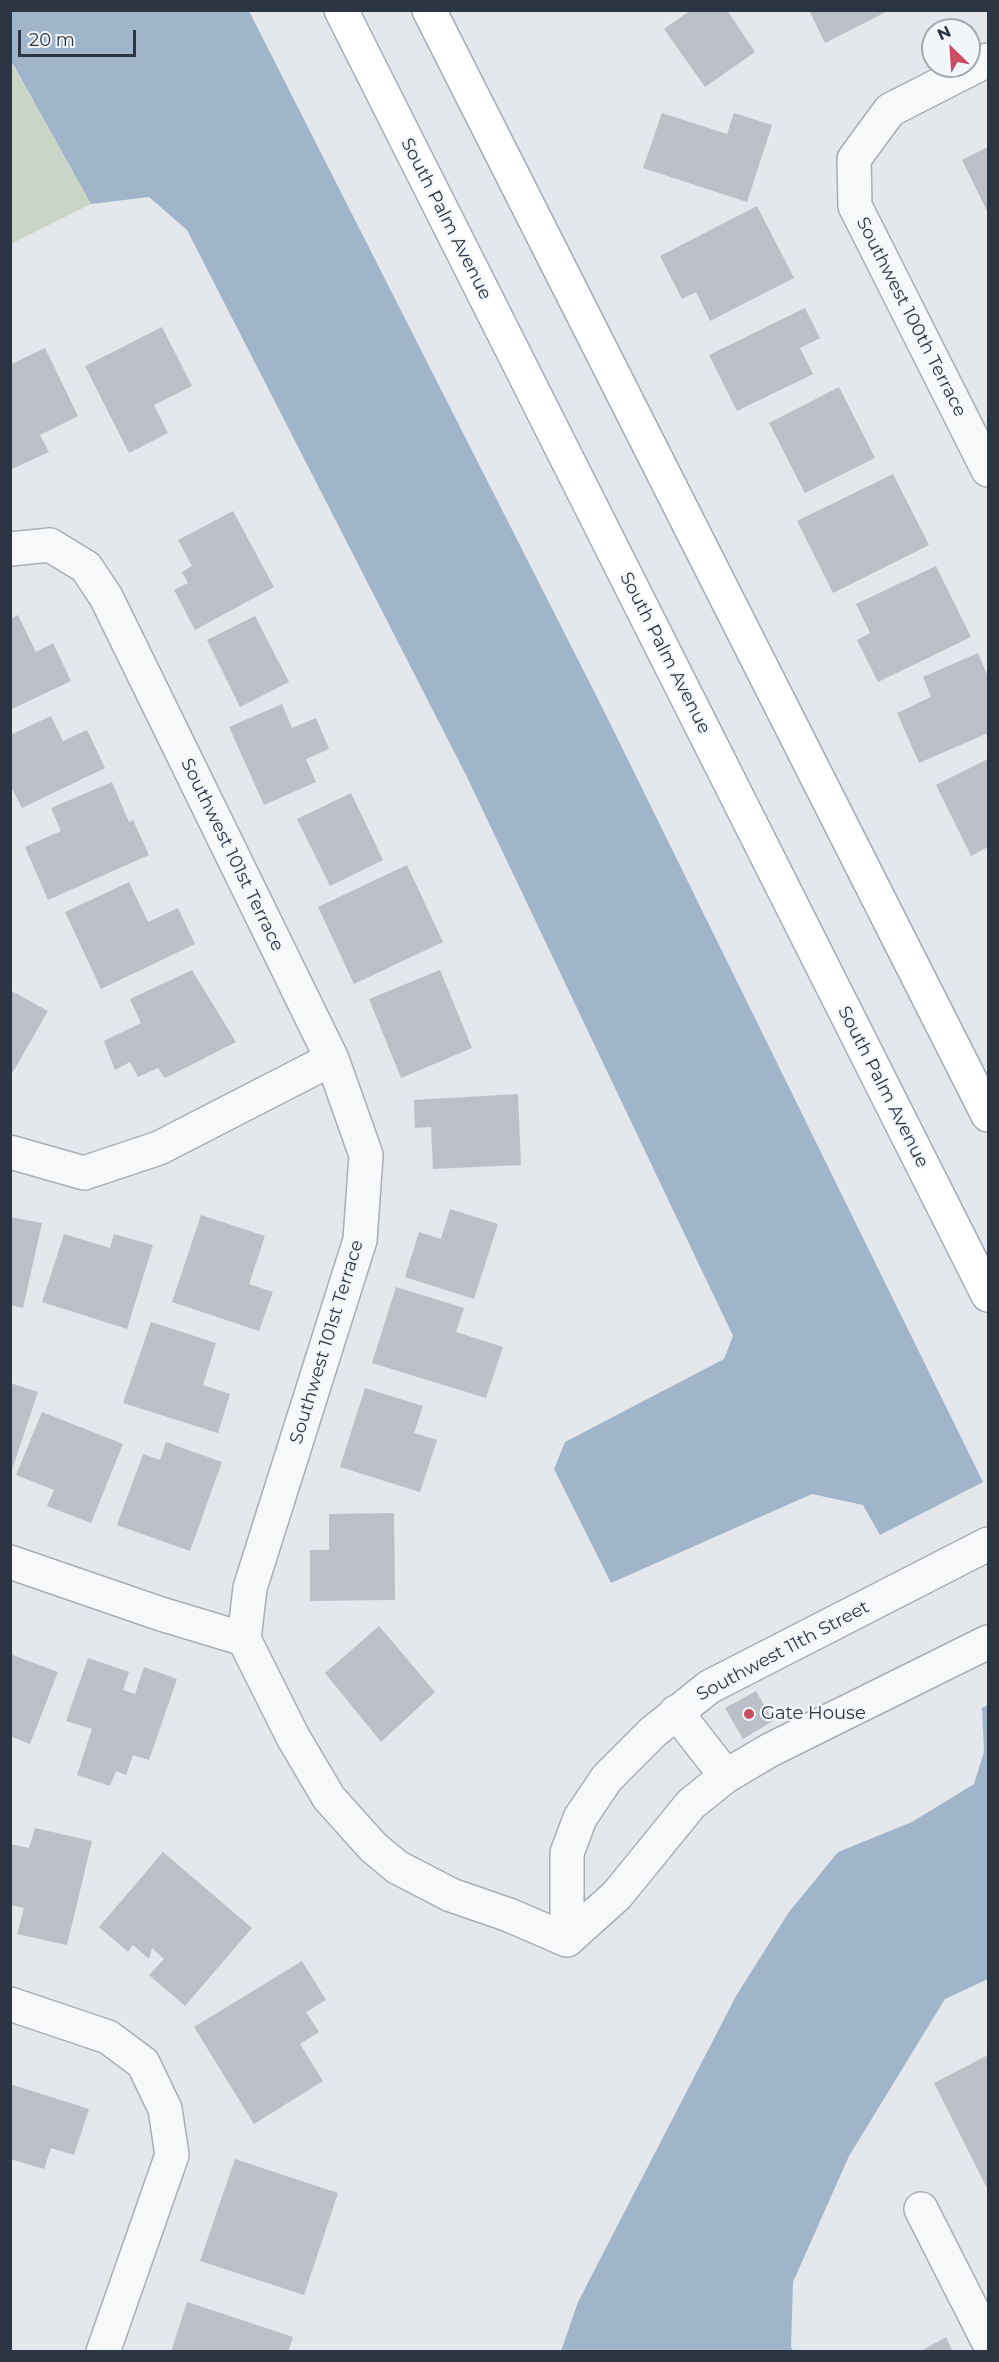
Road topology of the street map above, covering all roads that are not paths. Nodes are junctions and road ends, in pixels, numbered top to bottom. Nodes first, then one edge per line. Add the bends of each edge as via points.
1 (341, 10) edge
2 (429, 10) edge
3 (988, 60) edge
4 (988, 470) edge
5 (10, 549) edge
6 (332, 1059) junction
7 (988, 1115) edge
8 (10, 1152) edge
9 (988, 1295) edge
10 (988, 1544) edge
11 (10, 1562) edge
12 (244, 1639) junction
13 (988, 1642) edge
14 (676, 1712) junction
15 (726, 1776) junction
16 (567, 1941) junction
17 (10, 2004) edge
18 (921, 2209) dead end
19 (988, 2341) edge
20 (103, 2352) edge

1 - 9 main road, South Palm Avenue
2 - 7 main road
3 - 4 street, Southwest 100th Terrace via 890,110 854,159 855,206
5 - 6 street, Southwest 101st Terrace via 50,545 87,567 106,597
6 - 8 street via 159,1148 84,1173
6 - 12 street, Southwest 101st Terrace via 366,1155 360,1240 250,1588
10 - 14 street, Southwest 11th Street via 709,1687
11 - 12 street
12 - 16 street via 329,1798 373,1847 397,1868 451,1895 509,1914
13 - 15 street via 770,1750
14 - 15 street
14 - 16 street, Southwest 11th Street via 607,1778 580,1818 567,1853
15 - 16 street via 692,1804 617,1895
17 - 20 street via 108,2037 143,2063 165,2109 172,2155
18 - 19 street

